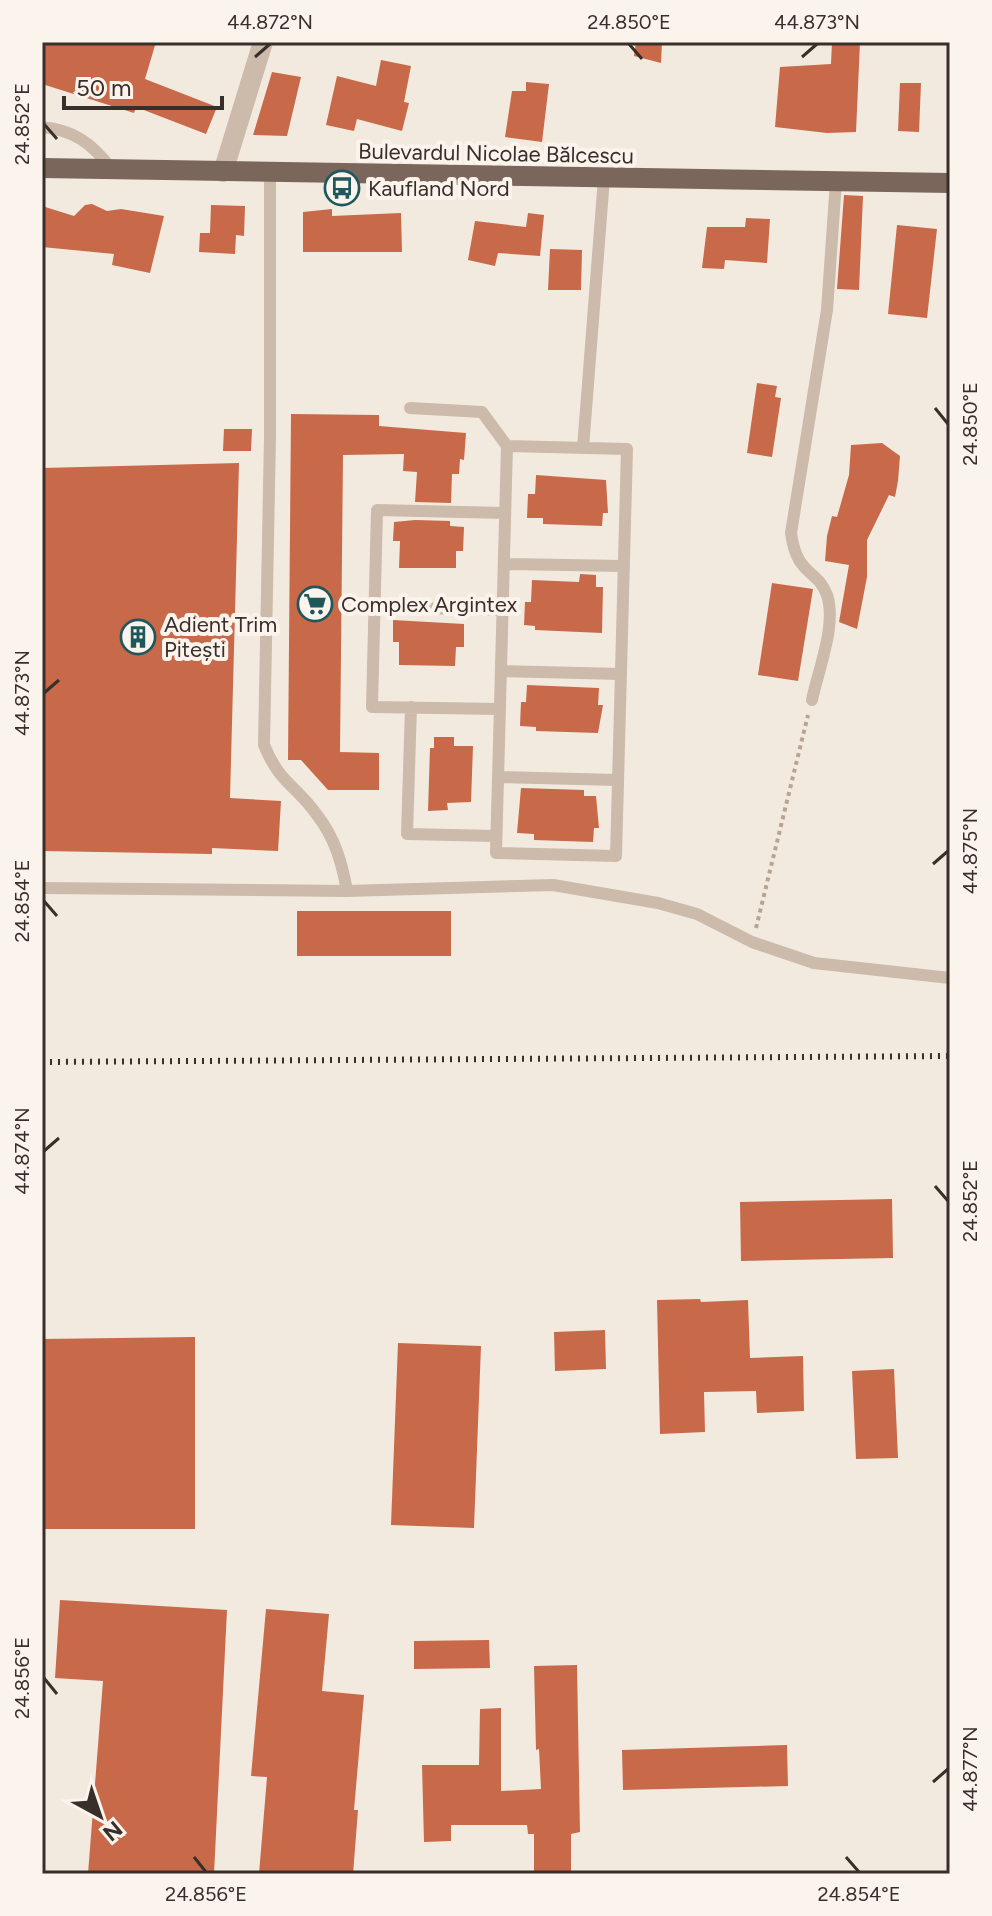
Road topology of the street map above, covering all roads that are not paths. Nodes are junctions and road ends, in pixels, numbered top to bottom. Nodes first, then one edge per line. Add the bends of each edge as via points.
1 (263, 42) edge
2 (42, 127) edge
3 (42, 168) edge
4 (111, 168) junction
5 (223, 172) junction
6 (270, 174) junction
7 (604, 178) junction
8 (836, 181) junction
9 (950, 183) edge
10 (410, 408) dead end
11 (507, 446) junction
12 (583, 448) junction
13 (505, 513) junction
14 (504, 564) junction
15 (624, 566) junction
16 (374, 607) junction
17 (502, 610) junction
18 (501, 671) junction
19 (621, 674) junction
20 (812, 700) road end
21 (411, 707) junction
22 (500, 709) junction
23 (498, 777) junction
24 (618, 780) junction
25 (496, 836) junction
26 (42, 888) edge
27 (347, 891) junction
28 (950, 978) edge

1 - 5 street
2 - 4 lane via 65,129 84,140
3 - 4 main road, Bulevardul Nicolae Bălcescu
4 - 5 main road, Bulevardul Nicolae Bălcescu
5 - 6 main road, Bulevardul Nicolae Bălcescu
6 - 7 main road, Bulevardul Nicolae Bălcescu
6 - 27 lane via 264,745 275,772 317,814 341,857
7 - 8 main road, Bulevardul Nicolae Bălcescu
7 - 12 lane
8 - 9 main road, Bulevardul Nicolae Bălcescu
8 - 20 lane via 827,310 791,533 794,556 827,597 829,621
10 - 11 lane via 482,412
11 - 12 lane
11 - 13 lane
12 - 15 lane via 627,449
13 - 14 lane
13 - 16 lane via 377,510
14 - 15 lane
14 - 17 lane
15 - 19 lane
16 - 17 lane
16 - 21 lane via 372,707
17 - 18 lane
18 - 19 lane
18 - 22 lane
19 - 24 lane
21 - 22 lane
21 - 25 lane via 407,834
22 - 23 lane
23 - 24 lane
23 - 25 lane
24 - 25 lane via 616,856 496,853
26 - 27 lane
27 - 28 lane via 553,885 697,914 752,942 814,963

